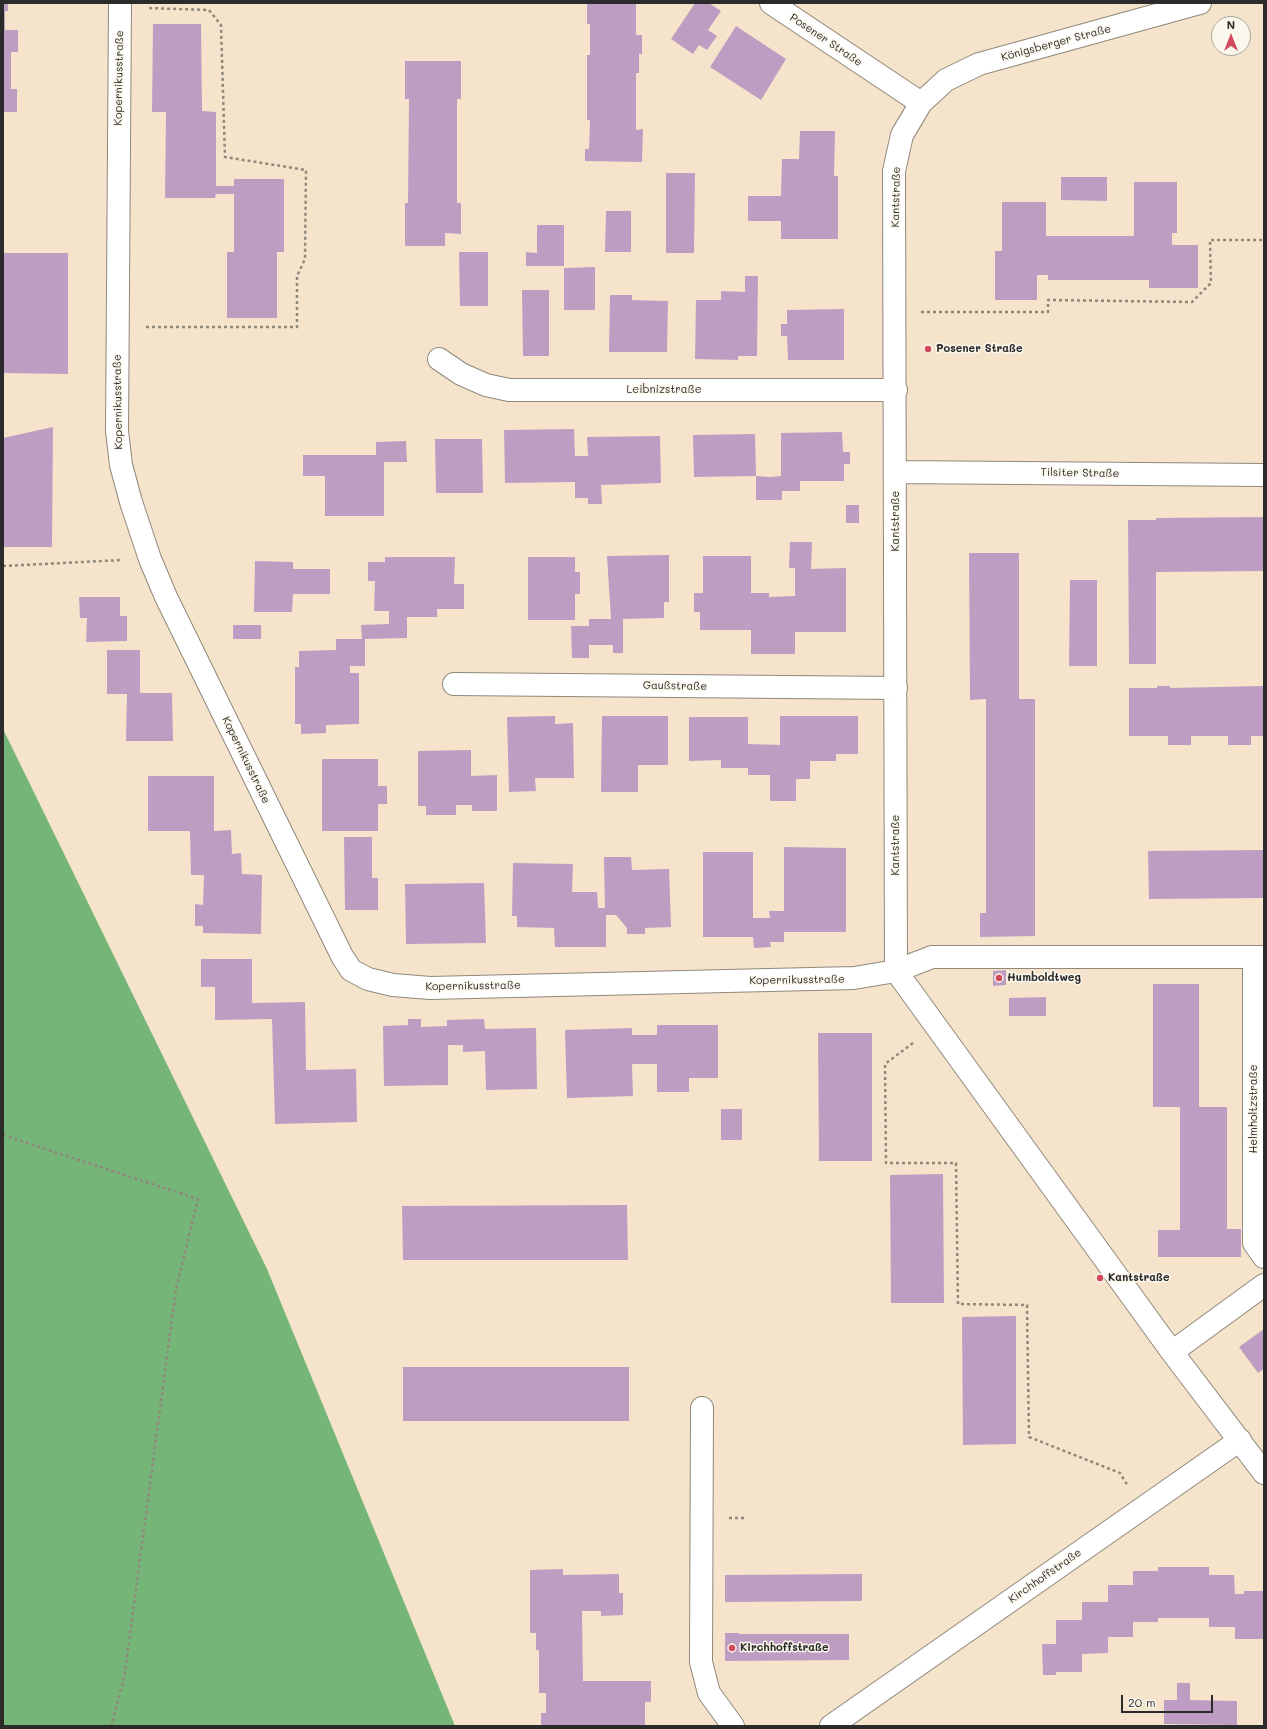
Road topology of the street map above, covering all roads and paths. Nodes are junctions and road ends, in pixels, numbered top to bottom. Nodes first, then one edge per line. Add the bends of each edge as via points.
1 (771, 3) edge
2 (1200, 3) edge
3 (120, 5) edge
4 (921, 103) junction
5 (1264, 240) edge
6 (896, 312) junction
7 (117, 327) junction
8 (439, 359) dead end
9 (896, 390) junction
10 (896, 472) junction
11 (1264, 475) edge
12 (150, 559) junction
13 (3, 566) edge
14 (454, 684) dead end
15 (896, 688) junction
16 (1259, 957) edge
17 (896, 971) junction
18 (935, 1026) junction
19 (3, 1135) edge
20 (1264, 1257) edge
21 (1264, 1285) edge
22 (1172, 1352) junction
23 (702, 1408) dead end
24 (1240, 1440) junction
25 (1264, 1473) edge
26 (1143, 1508) junction
27 (111, 1726) edge
28 (732, 1726) edge
29 (831, 1726) edge

1 - 4 street, Posener Straße
2 - 4 street, Königsberger Straße via 979,64 946,80
3 - 7 street, Kopernikusstraße
3 - 7 path via 209,10 221,25 225,157 306,170 305,259 297,276 297,327
4 - 6 street, Kantstraße via 902,135 894,171
5 - 6 path via 1210,240 1210,283 1192,302 1048,300 1048,312
6 - 9 street, Kantstraße
7 - 12 street, Kopernikusstraße via 117,431 121,464
8 - 9 street, Leibnizstraße via 461,374 486,385 509,390
9 - 10 street, Kantstraße
10 - 11 street, Tilsiter Straße
10 - 15 street, Kantstraße
12 - 13 path
12 - 17 street, Kopernikusstraße via 166,597 351,970 368,979 393,985 430,988 854,978
14 - 15 street, Gaußstraße
15 - 17 street, Kantstraße
16 - 17 street via 932,957
16 - 20 street, Helmholtzstraße via 1254,1243
17 - 18 street
18 - 22 street
18 - 26 path via 885,1064 886,1163 956,1163 958,1304 1027,1305 1029,1437 1120,1474
19 - 27 path via 198,1199 176,1289 124,1679
21 - 22 street
22 - 24 street
23 - 28 street via 701,1662 709,1693
24 - 25 street
24 - 26 street, Kirchhoffstraße
26 - 29 street, Kirchhoffstraße

